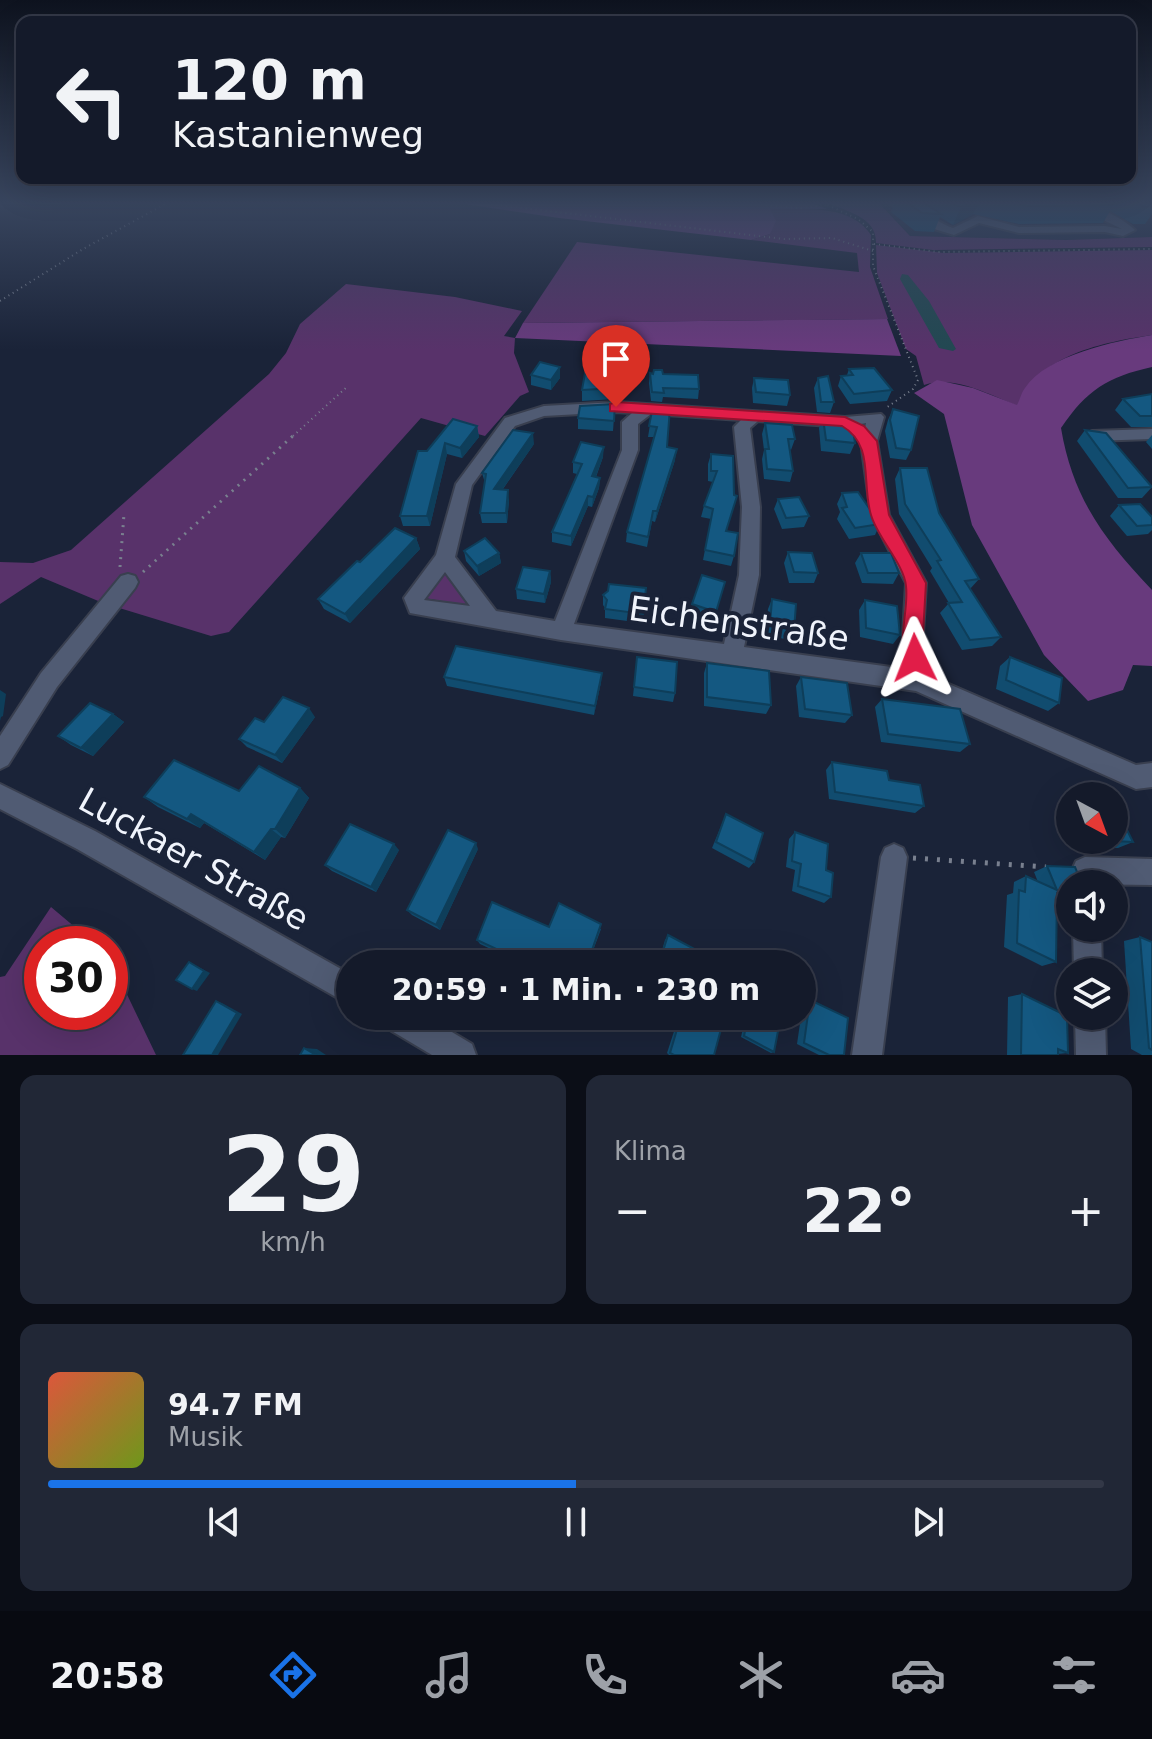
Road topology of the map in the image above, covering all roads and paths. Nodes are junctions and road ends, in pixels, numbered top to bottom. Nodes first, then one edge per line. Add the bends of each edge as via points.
1 (78, 252) edge
2 (873, 252) edge
3 (0, 301) edge
4 (348, 386) dead end
5 (616, 407) junction
6 (648, 409) junction
7 (876, 417) junction
8 (749, 421) junction
9 (630, 422) junction
10 (845, 422) junction
11 (1152, 434) edge
12 (1092, 436) edge
13 (869, 441) junction
14 (124, 514) dead end
15 (445, 558) junction
16 (128, 582) junction
17 (490, 618) junction
18 (561, 631) junction
19 (732, 655) junction
20 (918, 681) junction
21 (0, 757) edge
22 (1152, 775) edge
23 (0, 796) edge
24 (894, 857) joint
25 (1152, 872) edge
26 (1056, 874) edge
27 (1128, 874) edge
28 (336, 982) edge
29 (419, 1030) edge
30 (1090, 1030) edge
31 (461, 1055) edge
32 (867, 1055) edge
33 (1091, 1055) edge

1 - 3 path
2 - 7 path via 873,266 918,380
4 - 16 path
5 - 6 street
5 - 9 street
5 - 15 street via 534,413 510,422 464,484
6 - 8 street via 724,413
6 - 9 street
7 - 10 street
7 - 13 street
8 - 10 street
8 - 19 street via 749,575
9 - 18 street via 630,450
10 - 13 street
11 - 12 street
13 - 20 street via 880,515 916,583 913,634
14 - 16 path via 120,570
15 - 17 street
15 - 17 street, Eichenstraße via 414,598 417,607
16 - 21 street via 49,680
17 - 18 street, Eichenstraße
18 - 19 street, Eichenstraße
19 - 20 street, Eichenstraße
20 - 22 street, Eichenstraße via 1136,777
23 - 28 street, Luckaer Straße
24 - 26 path
24 - 32 street
25 - 27 street
29 - 31 street
30 - 33 street

